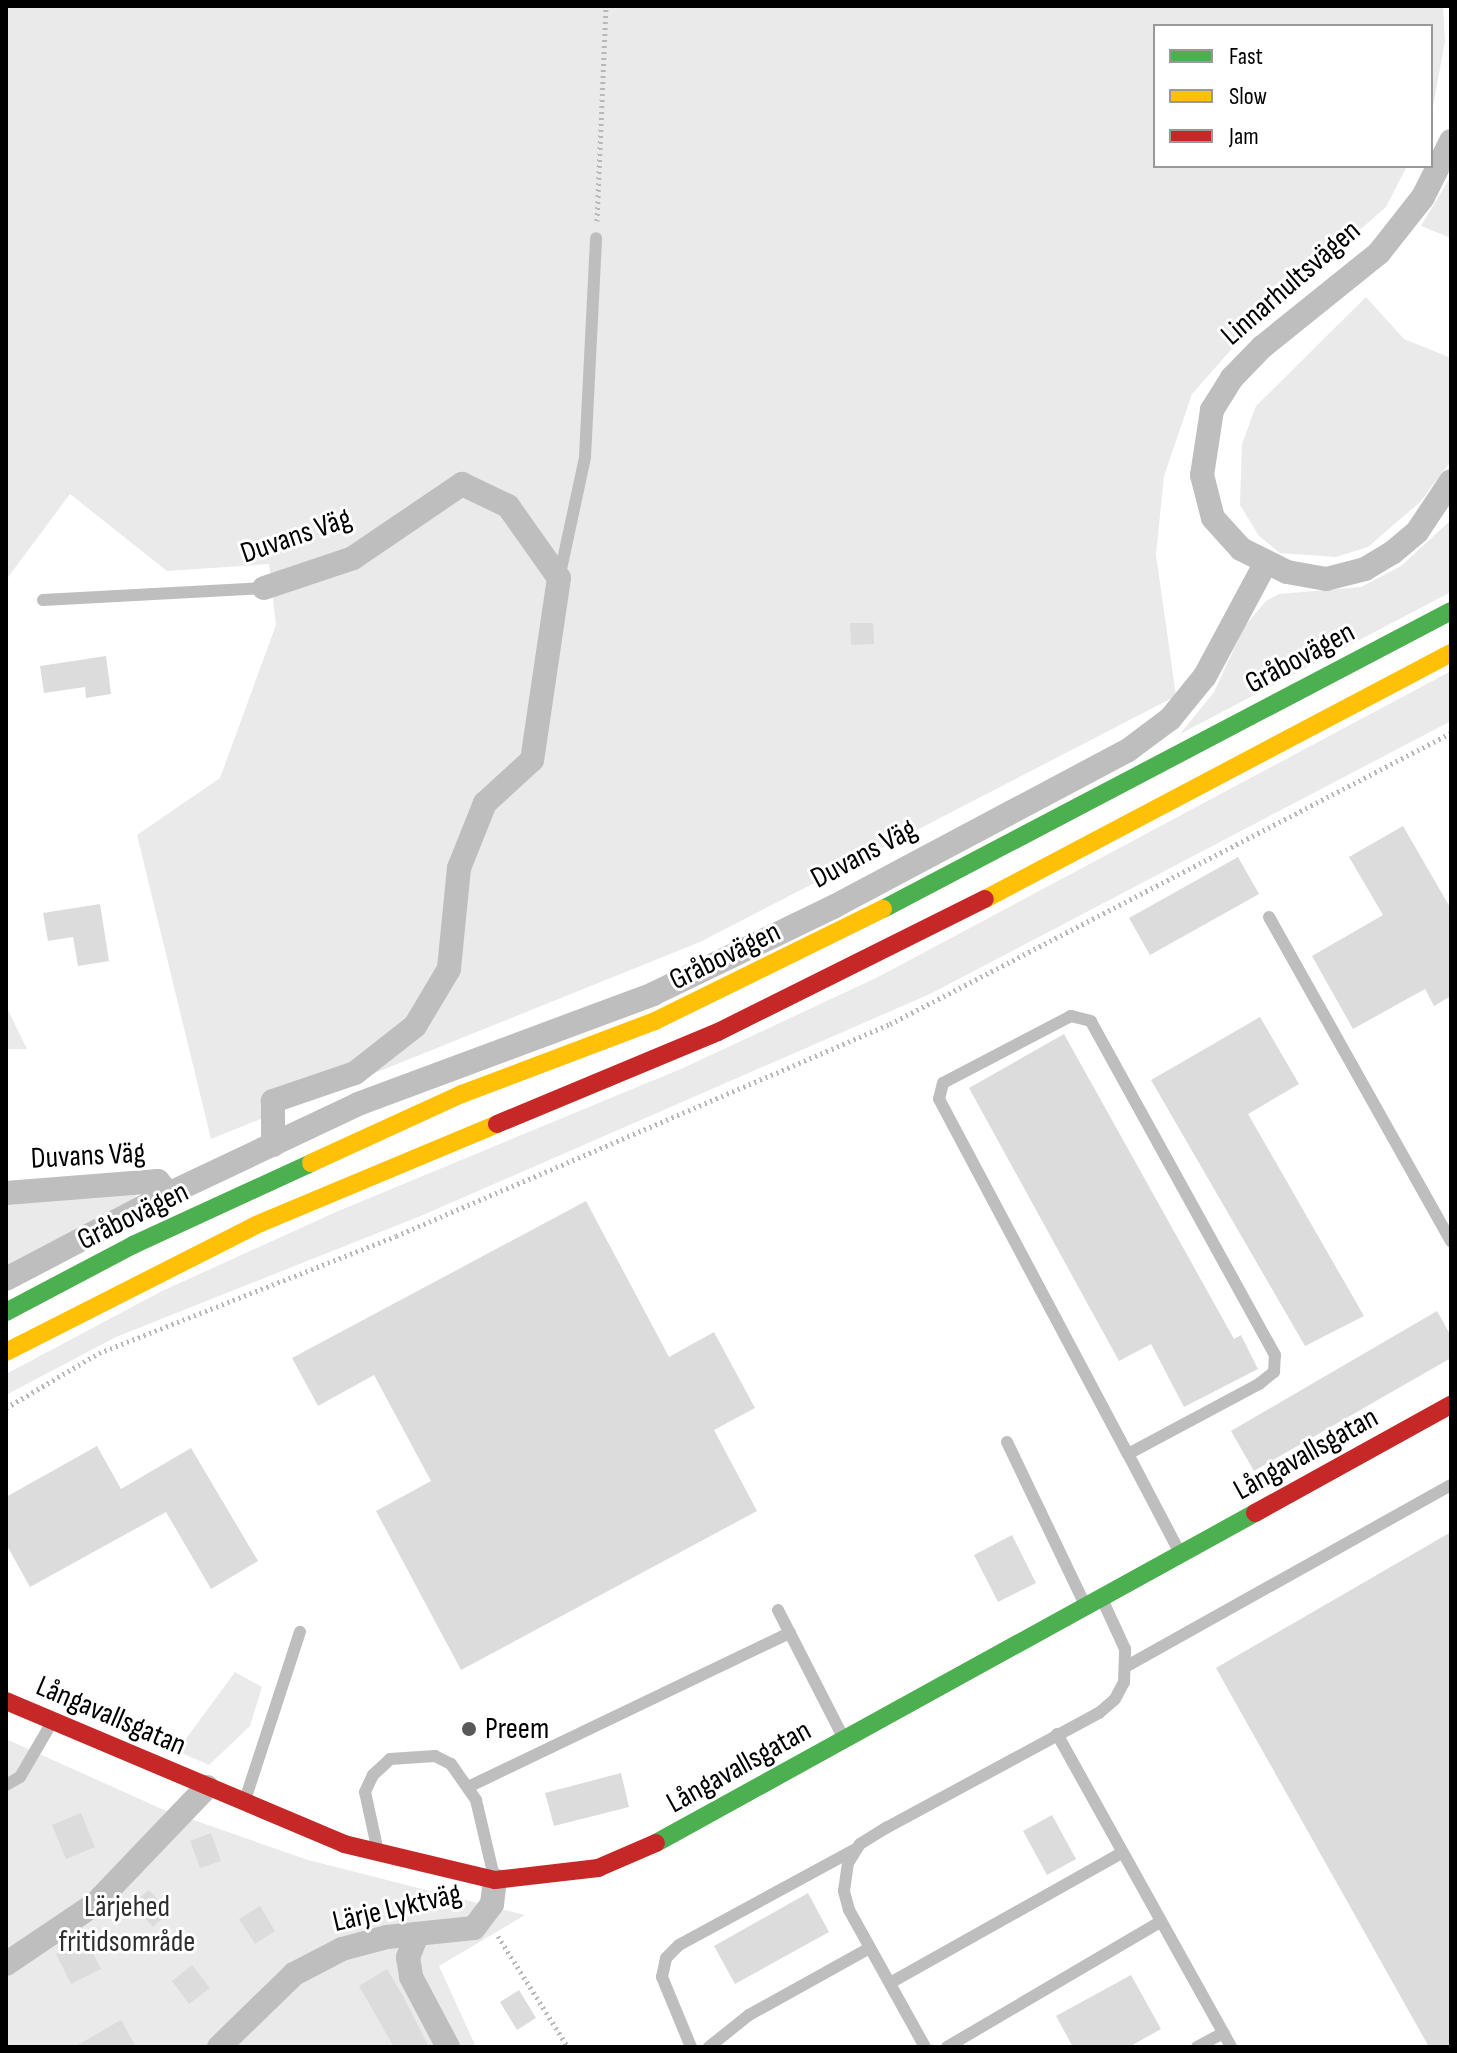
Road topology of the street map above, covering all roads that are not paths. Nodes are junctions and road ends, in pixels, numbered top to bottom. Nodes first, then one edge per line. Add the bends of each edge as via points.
1 (1451, 141) edge
2 (596, 238) road end
3 (1451, 481) edge
4 (1265, 564) junction
5 (559, 578) junction
6 (264, 588) joint
7 (43, 600) dead end
8 (1451, 611) edge
9 (1451, 653) edge
10 (1269, 917) dead end
11 (273, 1145) junction
12 (6, 1193) edge
13 (168, 1194) junction
14 (1451, 1241) edge
15 (6, 1279) edge
16 (6, 1312) edge
17 (6, 1352) edge
18 (1451, 1405) edge
19 (1007, 1442) dead end
20 (1128, 1454) junction
21 (1451, 1485) edge
22 (1182, 1556) junction
23 (1094, 1604) junction
24 (778, 1610) dead end
25 (300, 1632) dead end
26 (790, 1633) junction
27 (1127, 1666) junction
28 (6, 1701) edge
29 (53, 1721) junction
30 (1057, 1734) junction
31 (845, 1740) junction
32 (6, 1785) edge
33 (207, 1787) junction
34 (468, 1787) junction
35 (244, 1803) junction
36 (854, 1850) junction
37 (380, 1853) junction
38 (1122, 1853) junction
39 (495, 1880) junction
40 (1160, 1922) junction
41 (417, 1935) junction
42 (870, 1948) junction
43 (6, 1964) edge
44 (890, 1983) junction
45 (1223, 2033) junction
46 (219, 2047) edge
47 (448, 2047) edge
48 (691, 2047) edge
49 (709, 2047) edge
50 (925, 2047) edge
51 (947, 2047) edge
52 (1197, 2047) edge
53 (1231, 2047) edge

1 - 4 street, Linnarhultsvägen via 1423,197 1379,253 1262,347 1212,410 1203,444 1205,497 1226,535
2 - 5 lane via 585,457
3 - 4 street, Linnarhultsvägen via 1417,532 1365,569 1326,579
4 - 11 street, Duvans Väg via 1205,676 1170,719 1127,751 835,906 653,994 358,1104
5 - 6 street, Duvans Väg via 508,506 462,484 353,558
5 - 11 street via 532,760 485,803 479,816 459,868 449,969 415,1026 355,1073 273,1101
6 - 7 lane, Duvans Väg
8 - 16 main road, Gråbovägen via 967,868 655,1021 462,1094 133,1245
9 - 17 main road, Gråbovägen via 953,916 718,1032 256,1225
10 - 14 lane
11 - 13 street, Duvans Väg
12 - 13 street, Duvans Väg via 158,1181
13 - 15 street, Duvans Väg
18 - 22 main road, Långavallsgatan
19 - 23 lane
20 - 20 lane via 939,1099 943,1083 1071,1016 1091,1021 1275,1355 1274,1372 1259,1384
20 - 22 lane
21 - 27 lane
22 - 23 main road, Långavallsgatan
23 - 27 lane via 1125,1649
23 - 31 main road, Långavallsgatan
24 - 26 lane
25 - 35 lane
26 - 31 lane
26 - 34 lane
27 - 30 lane via 1115,1699
28 - 29 main road, Långavallsgatan
29 - 32 lane via 20,1777
29 - 33 main road, Långavallsgatan
30 - 36 lane
30 - 38 lane
31 - 39 main road, Långavallsgatan via 663,1840 598,1868
33 - 35 main road, Långavallsgatan
33 - 43 street via 95,1904
34 - 37 lane via 451,1764 435,1756 390,1759 365,1792
34 - 39 lane via 483,1817
35 - 37 main road, Långavallsgatan
36 - 42 lane via 844,1891
36 - 48 lane via 679,1945 666,1958 662,1977
37 - 39 main road, Långavallsgatan
38 - 40 lane
38 - 44 lane
39 - 41 street, Lärje Lyktväg via 486,1918 474,1928
40 - 45 lane
40 - 51 lane
41 - 46 street, Lärje Lyktväg via 342,1949 294,1974
41 - 47 street via 408,1957 411,1977
42 - 44 lane
42 - 49 lane via 749,2015
44 - 50 lane
45 - 52 lane
45 - 53 lane

